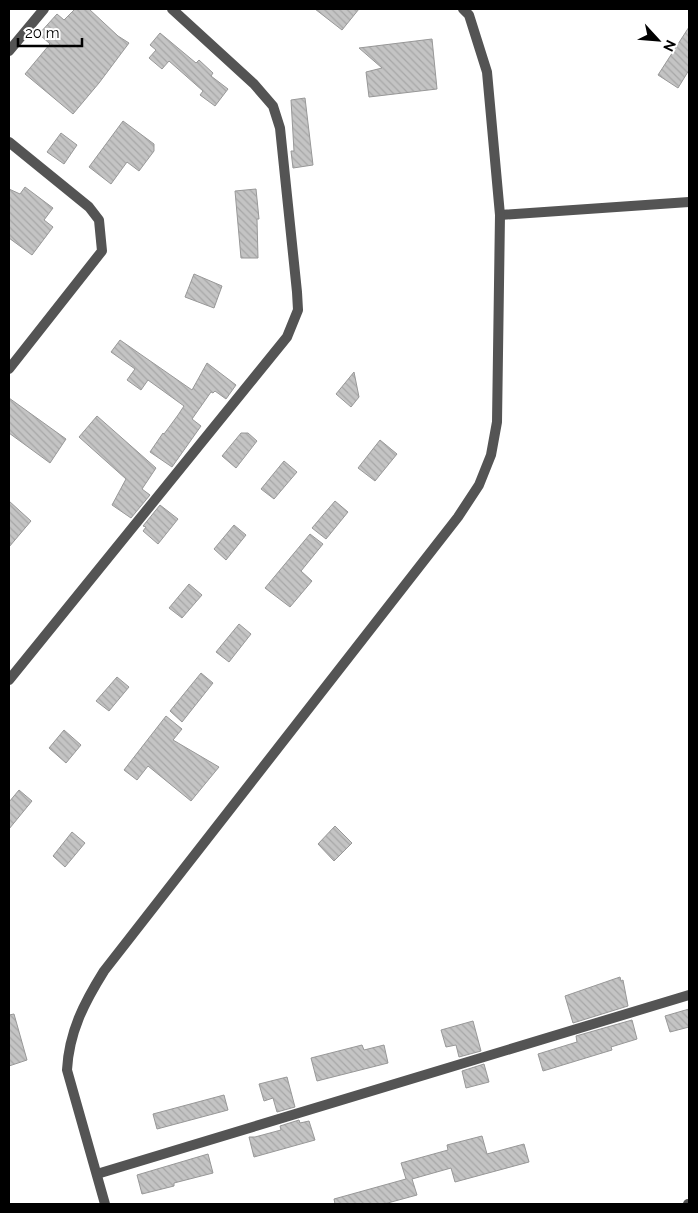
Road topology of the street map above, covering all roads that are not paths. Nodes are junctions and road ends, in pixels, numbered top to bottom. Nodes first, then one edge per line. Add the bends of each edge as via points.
1 (44, 9) edge
2 (172, 9) edge
3 (463, 9) edge
4 (9, 51) edge
5 (9, 142) edge
6 (689, 202) edge
7 (500, 215) junction
8 (9, 369) edge
9 (9, 680) edge
10 (689, 995) edge
11 (97, 1174) junction
12 (105, 1204) edge

1 - 4 street
2 - 9 street via 254,84 273,106 280,128 298,310 287,338
3 - 7 street via 469,15 487,72
5 - 8 street via 89,207 99,220 102,251
6 - 7 street
7 - 11 street via 497,422 491,455 478,485 458,517 104,971 91,992 74,1028 66,1070
10 - 11 street
11 - 12 street

